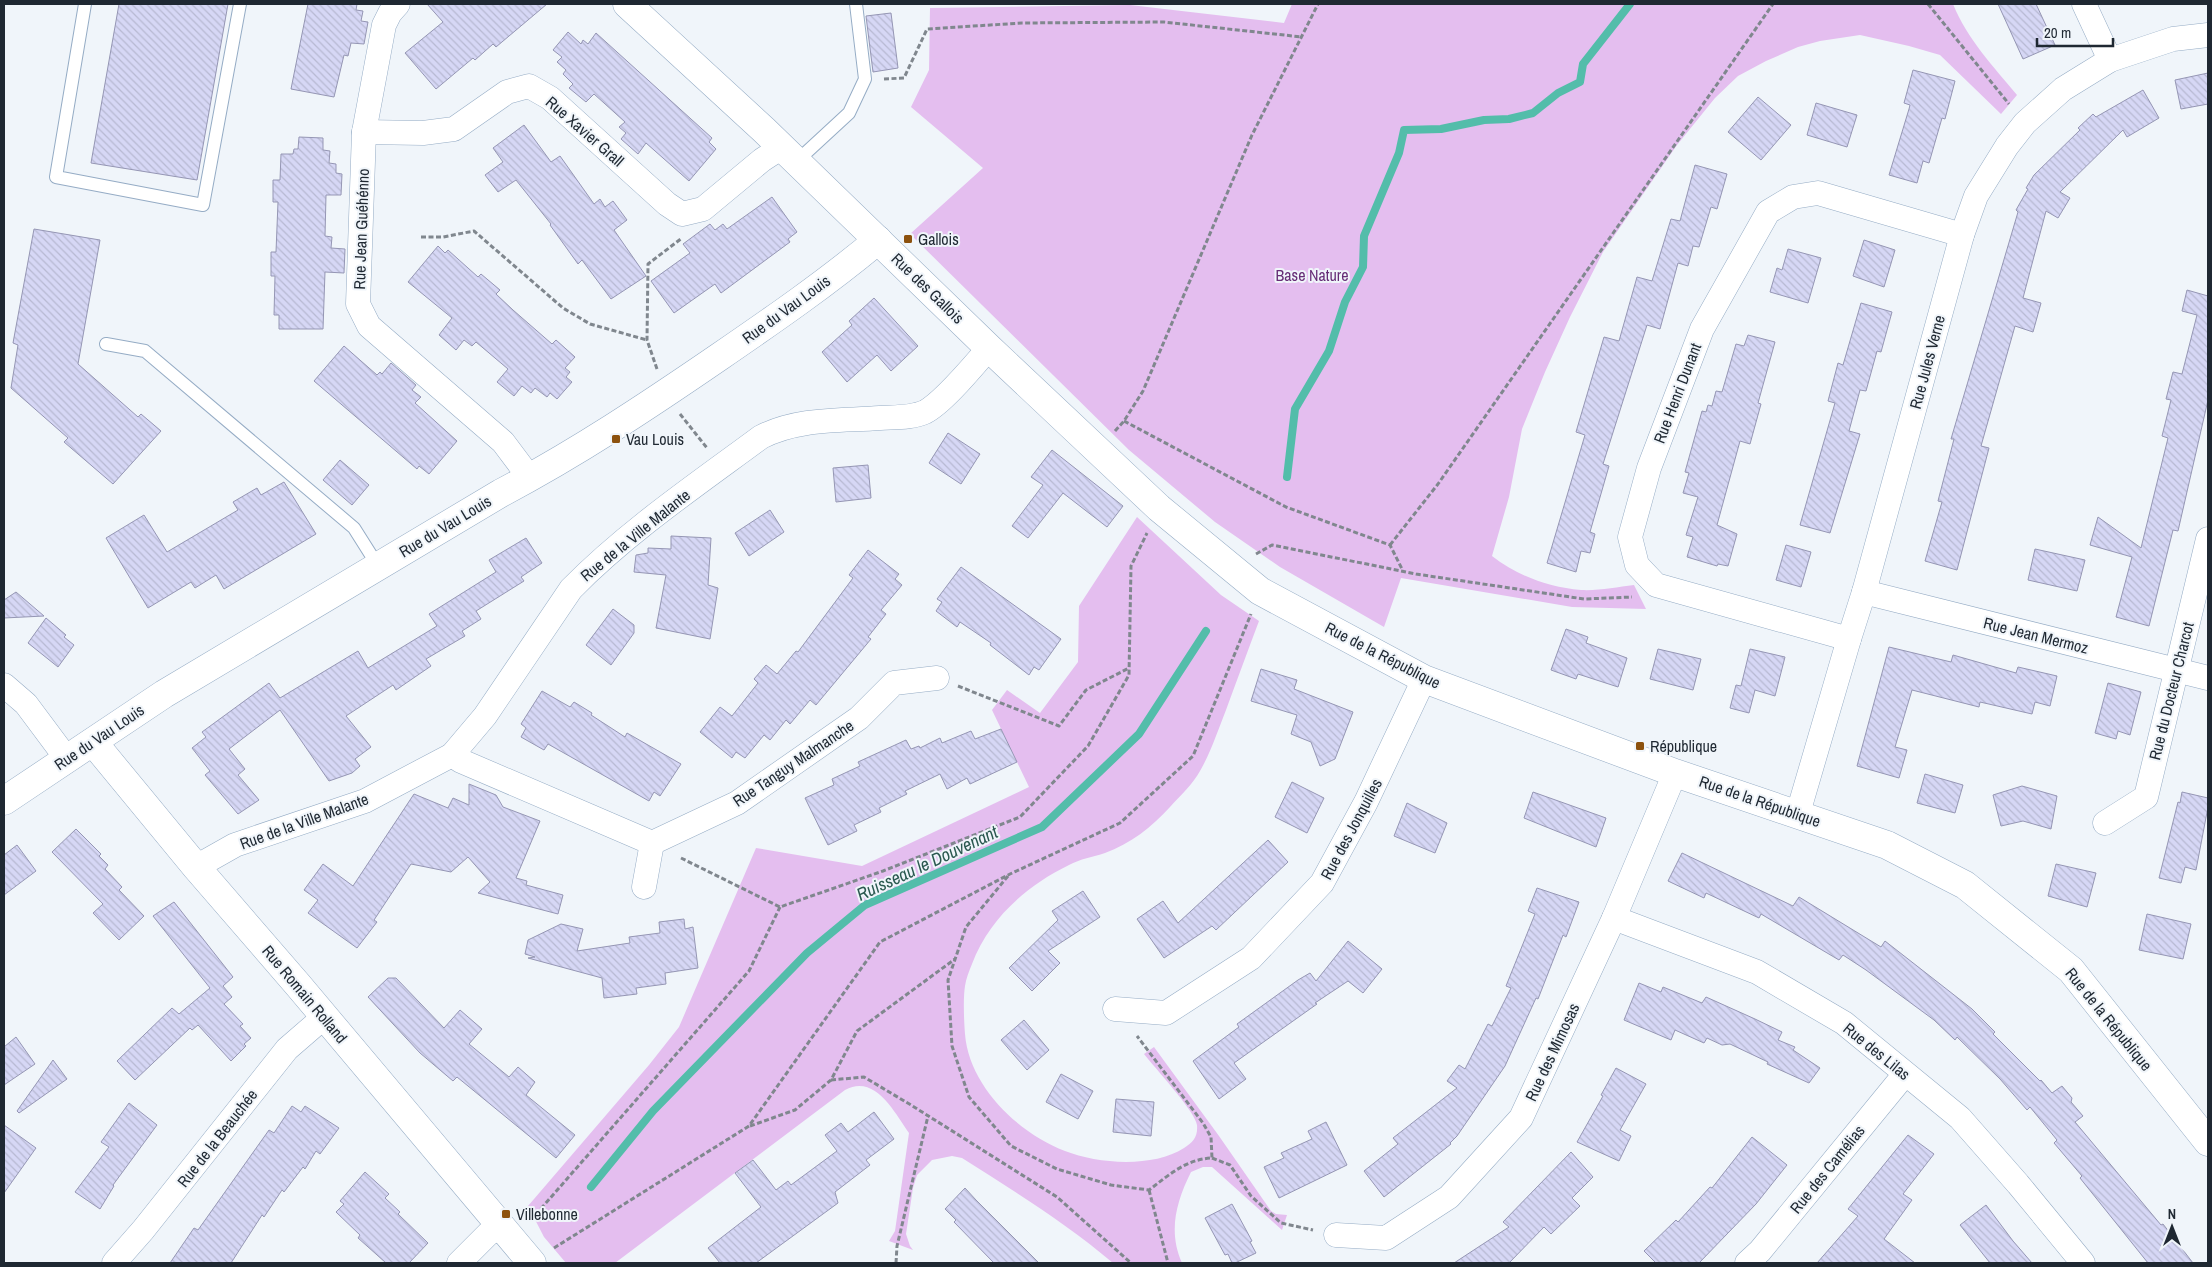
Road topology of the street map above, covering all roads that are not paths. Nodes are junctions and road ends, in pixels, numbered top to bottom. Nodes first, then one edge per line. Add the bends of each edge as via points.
1 (85, 4) edge
2 (240, 4) edge
3 (398, 4) edge
4 (627, 4) edge
5 (856, 4) edge
6 (2084, 4) edge
7 (2208, 35) edge
8 (2110, 60) junction
9 (364, 132) junction
10 (789, 154) junction
11 (1962, 235) junction
12 (878, 240) junction
13 (106, 344) dead end
14 (989, 348) junction
15 (530, 478) junction
16 (2208, 539) edge
17 (378, 566) junction
18 (1232, 569) joint
19 (1864, 592) junction
20 (1849, 639) junction
21 (2176, 670) junction
22 (937, 678) road end
23 (2208, 678) edge
24 (1424, 679) junction
25 (4, 685) edge
26 (93, 742) junction
27 (452, 755) junction
28 (67, 759) junction
29 (1675, 773) junction
30 (4, 801) edge
31 (1798, 813) junction
32 (2105, 823) dead end
33 (652, 843) junction
34 (196, 867) junction
35 (644, 887) dead end
36 (1614, 918) junction
37 (1115, 1009) road end
38 (324, 1018) junction
39 (1905, 1074) junction
40 (2208, 1142) edge
41 (1336, 1235) road end
42 (525, 1242) edge
43 (114, 1263) edge
44 (459, 1263) edge
45 (1747, 1263) edge
46 (2083, 1263) edge

1 - 2 lane via 56,177 204,206
3 - 9 street, Rue Jean Guéhénno via 384,25
4 - 10 main road, Rue des Gallois
5 - 10 lane via 865,79 849,113
6 - 8 street
7 - 8 street, Rue Jules Verne via 2173,38
8 - 11 street, Rue Jules Verne via 2063,89 2025,123 1976,196
9 - 10 street, Rue Xavier Grall via 423,133 454,129 507,92 529,86 550,98 682,214 703,209 762,160
9 - 15 street, Rue Jean Guéhénno via 358,304 370,326 503,442
10 - 12 main road, Rue des Gallois
11 - 19 street, Rue Jules Verne
11 - 20 street, Rue Henri Dunant via 1818,193 1793,196 1768,212 1702,329 1649,468 1630,537 1637,565 1656,585
12 - 14 main road, Rue des Gallois
12 - 15 main road, Rue du Vau Louis via 756,332 665,394
13 - 17 lane via 145,351 354,528
14 - 18 main road, Rue des Gallois via 1159,508
14 - 27 street, Rue de la Ville Malante via 939,402 924,412 903,417 798,423 779,428 761,437 721,467 630,537 571,589 485,716
15 - 17 main road, Rue du Vau Louis
16 - 21 street, Rue du Docteur Charcot
17 - 26 main road, Rue du Vau Louis via 164,694
18 - 24 main road, Rue de la République via 1260,591
19 - 20 street, Rue Jules Verne
19 - 21 street, Rue Jean Mermoz
20 - 31 street, Rue Jules Verne
21 - 23 street, Rue Jean Mermoz
21 - 32 street, Rue du Docteur Charcot via 2146,798
22 - 33 street, Rue Tanguy Malmanche via 894,683 859,718 737,803
24 - 29 main road, Rue de la République
24 - 37 street, Rue des Jonquilles via 1366,802 1322,883 1251,958 1166,1013
25 - 28 street via 26,704
26 - 28 main road, Rue du Vau Louis
26 - 34 main road, Rue Romain Rolland
27 - 33 street
27 - 34 street, Rue de la Ville Malante via 365,801 235,846
28 - 30 main road, Rue du Vau Louis
29 - 31 main road, Rue de la République
29 - 36 street, Rue des Mimosas
31 - 40 main road, Rue de la République via 1887,845 1965,884 2071,970
33 - 35 street
34 - 38 main road, Rue Romain Rolland
36 - 39 street, Rue des Lilas via 1757,972 1844,1023
36 - 41 street, Rue des Mimosas via 1521,1118 1449,1197 1386,1238
38 - 42 main road, Rue Romain Rolland
38 - 43 street, Rue de la Beauchée via 287,1049
39 - 45 street, Rue des Camélias
39 - 46 street, Rue des Lilas via 1960,1118
42 - 44 street via 488,1234

